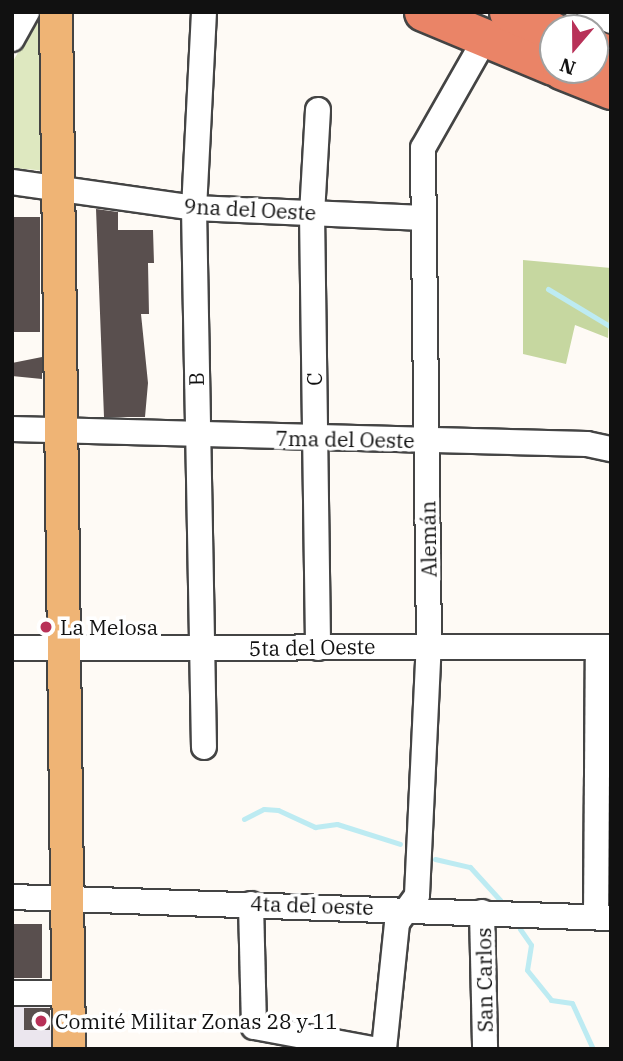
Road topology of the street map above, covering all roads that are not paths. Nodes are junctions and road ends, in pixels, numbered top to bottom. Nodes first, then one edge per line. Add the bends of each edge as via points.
1 (27, 12) edge
2 (56, 12) edge
3 (72, 12) edge
4 (204, 12) edge
5 (422, 12) edge
6 (590, 12) edge
7 (611, 21) edge
8 (496, 25) edge
9 (539, 30) edge
10 (12, 39) edge
11 (539, 56) edge
12 (318, 110) dead end
13 (12, 182) edge
14 (69, 190) junction
15 (194, 208) junction
16 (312, 213) junction
17 (424, 218) junction
18 (12, 429) edge
19 (71, 434) junction
20 (197, 436) junction
21 (315, 438) junction
22 (426, 441) junction
23 (611, 449) edge
24 (429, 645) junction
25 (12, 648) edge
26 (73, 648) junction
27 (202, 648) junction
28 (318, 648) junction
29 (604, 648) edge
30 (204, 747) dead end
31 (12, 897) edge
32 (76, 899) junction
33 (251, 904) junction
34 (408, 908) junction
35 (482, 912) junction
36 (603, 918) edge
37 (12, 993) edge
38 (68, 993) junction
39 (69, 1049) edge
40 (84, 1049) edge
41 (373, 1049) edge
42 (384, 1049) edge
43 (485, 1049) edge

1 - 10 street
2 - 14 main road
3 - 14 main road
4 - 15 street, B
5 - 8 highway
6 - 7 street
8 - 9 highway
8 - 11 highway
8 - 17 street, Alemán via 423,148
12 - 16 street, C
13 - 14 street, 9na del Oeste
14 - 15 street, 9na del Oeste
14 - 19 main road
15 - 16 street, 9na del Oeste
15 - 20 street, B
16 - 17 street, 9na del Oeste
16 - 21 street, C
17 - 22 street, Alemán
18 - 19 street, 7ma del Oeste
19 - 20 street, 7ma del Oeste
19 - 26 main road
20 - 21 street, 7ma del Oeste
20 - 27 street, B
21 - 22 street, 7ma del Oeste
21 - 28 street, C
22 - 23 street, 7ma del Oeste via 587,444
22 - 24 street, Alemán
24 - 28 street, 5ta del Oeste
24 - 29 street, 5ta del Oeste
24 - 34 street, Alemán via 417,895
25 - 26 street, 5ta del Oeste
26 - 27 street, 5ta del Oeste
26 - 32 main road
27 - 28 street, 5ta del Oeste
27 - 30 street, B
29 - 36 street
31 - 32 street, 4ta del oeste
32 - 33 street, 4ta del oeste
32 - 38 main road
32 - 40 main road
33 - 34 street, 4ta del oeste
33 - 41 street via 254,1027
34 - 35 street, 4ta del oeste
34 - 42 street, Alemán via 397,923
35 - 36 street, 4ta del oeste
35 - 43 street, San Carlos
37 - 38 street
38 - 39 main road

